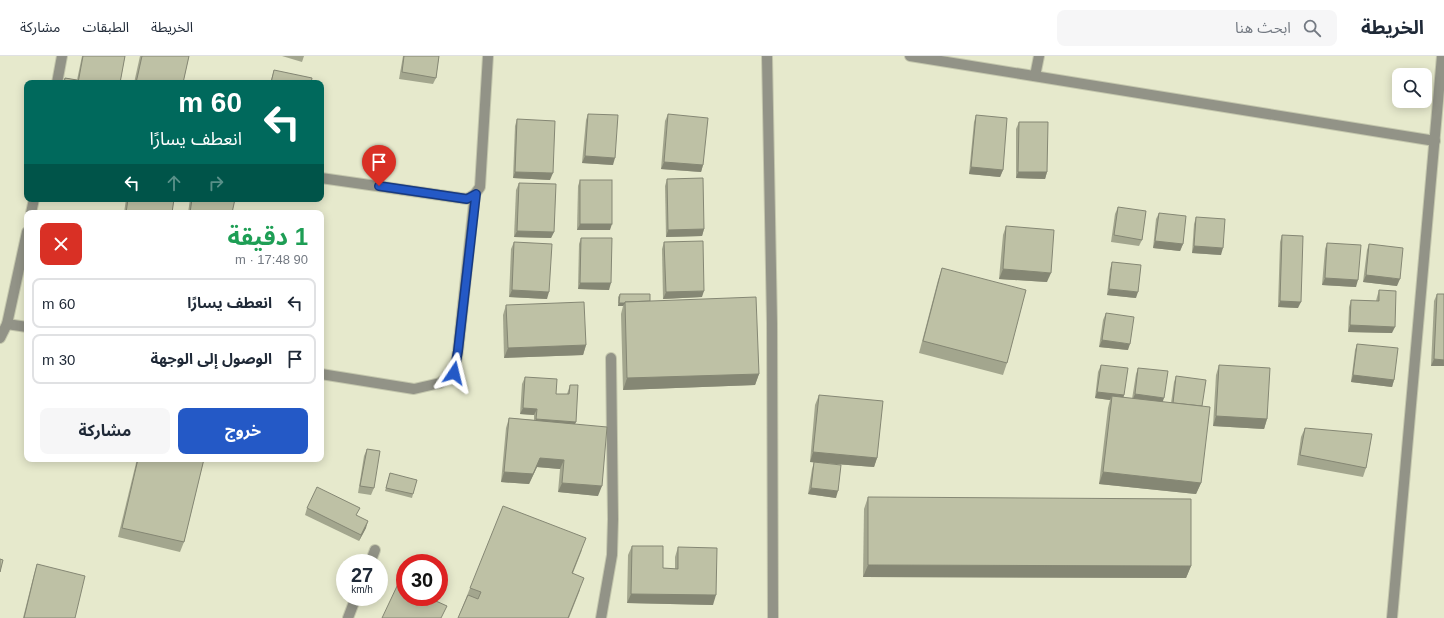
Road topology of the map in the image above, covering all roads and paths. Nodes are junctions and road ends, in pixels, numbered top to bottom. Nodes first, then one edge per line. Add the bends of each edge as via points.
1 (62, 56) edge
2 (488, 56) edge
3 (767, 56) edge
4 (910, 56) edge
5 (1039, 56) edge
6 (1442, 56) edge
7 (1035, 76) junction
8 (58, 80) edge
9 (1435, 141) junction
10 (324, 178) edge
11 (476, 194) junction
12 (24, 246) edge
13 (7, 324) junction
14 (24, 327) edge
15 (0, 338) edge
16 (611, 358) dead end
17 (324, 374) edge
18 (375, 550) dead end
19 (373, 554) edge
20 (353, 606) edge
21 (348, 618) edge
22 (601, 618) edge
23 (773, 618) edge
24 (1392, 618) edge

1 - 8 street
2 - 11 street via 480,188
3 - 23 street via 772,323
4 - 7 street
5 - 7 street
6 - 9 street
7 - 9 street
9 - 24 street
10 - 11 street via 467,199
11 - 17 street via 454,373 440,383 414,389
12 - 13 street
13 - 14 street
13 - 15 street
16 - 22 street via 612,555
18 - 19 street
20 - 21 street

